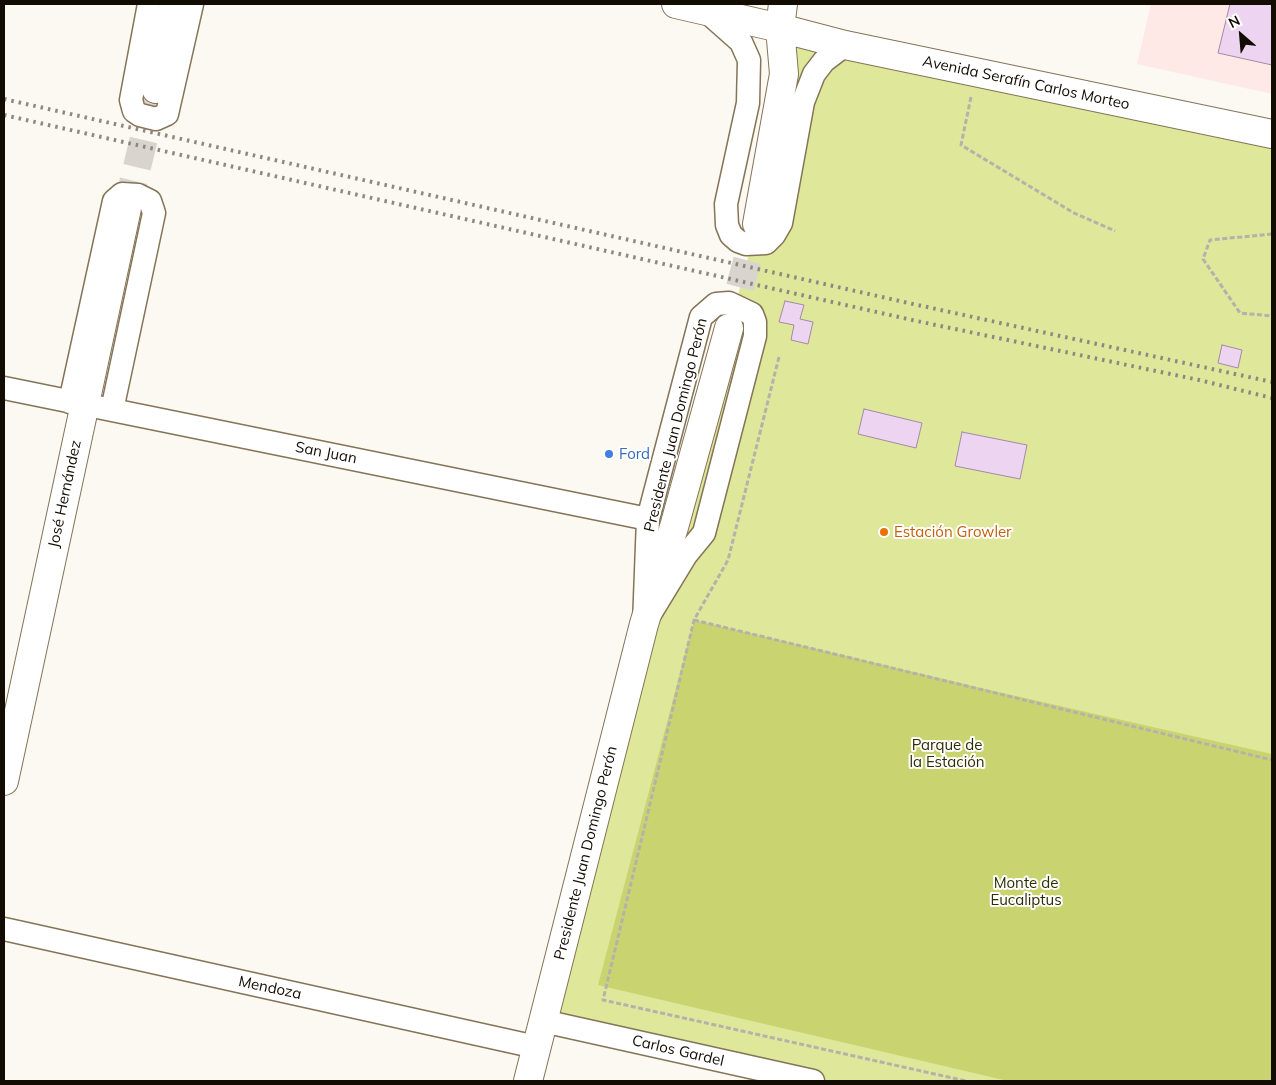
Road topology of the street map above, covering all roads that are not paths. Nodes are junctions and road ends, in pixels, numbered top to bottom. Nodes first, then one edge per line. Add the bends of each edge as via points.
1 (149, 4) edge
2 (174, 4) edge
3 (192, 4) edge
4 (676, 4) edge
5 (706, 11) junction
6 (781, 16) edge
7 (845, 45) junction
8 (156, 89) tunnel mouth
9 (1272, 134) edge
10 (127, 208) tunnel mouth
11 (757, 224) tunnel mouth
12 (730, 328) tunnel mouth
13 (4, 388) edge
14 (77, 403) junction
15 (112, 410) junction
16 (648, 519) junction
17 (644, 624) junction
18 (4, 780) edge
19 (4, 929) edge
20 (543, 1020) junction
21 (536, 1047) junction
22 (528, 1081) edge
23 (813, 1081) edge

1 - 3 street via 131,100 134,111 156,119 167,114
2 - 8 main road
4 - 5 main road, Avenida Serafín Carlos Morteo
5 - 6 main road, Avenida Serafín Carlos Morteo
5 - 7 street via 741,42 749,60 748,103 726,204 726,225 731,235 746,244 766,243 781,223 803,102 819,67
6 - 7 main road, Avenida Serafín Carlos Morteo
6 - 11 main road via 784,74
7 - 9 main road, Avenida Serafín Carlos Morteo
10 - 14 main road, José Hernández
12 - 17 main road, Presidente Juan Domingo Perón
13 - 14 street, San Juan
14 - 15 street, San Juan
14 - 15 street, José Hernández via 114,201 122,194 138,194 150,201 154,213
14 - 18 main road, José Hernández
15 - 16 street, San Juan
16 - 17 street, Presidente Juan Domingo Perón
16 - 17 street, Presidente Juan Domingo Perón via 701,316 716,304 729,304 752,314 754,336 704,533 686,555
17 - 20 main road, Presidente Juan Domingo Perón
19 - 21 street, Mendoza
20 - 21 main road, Presidente Juan Domingo Perón
20 - 23 street, Carlos Gardel
21 - 22 main road, Presidente Juan Domingo Perón

